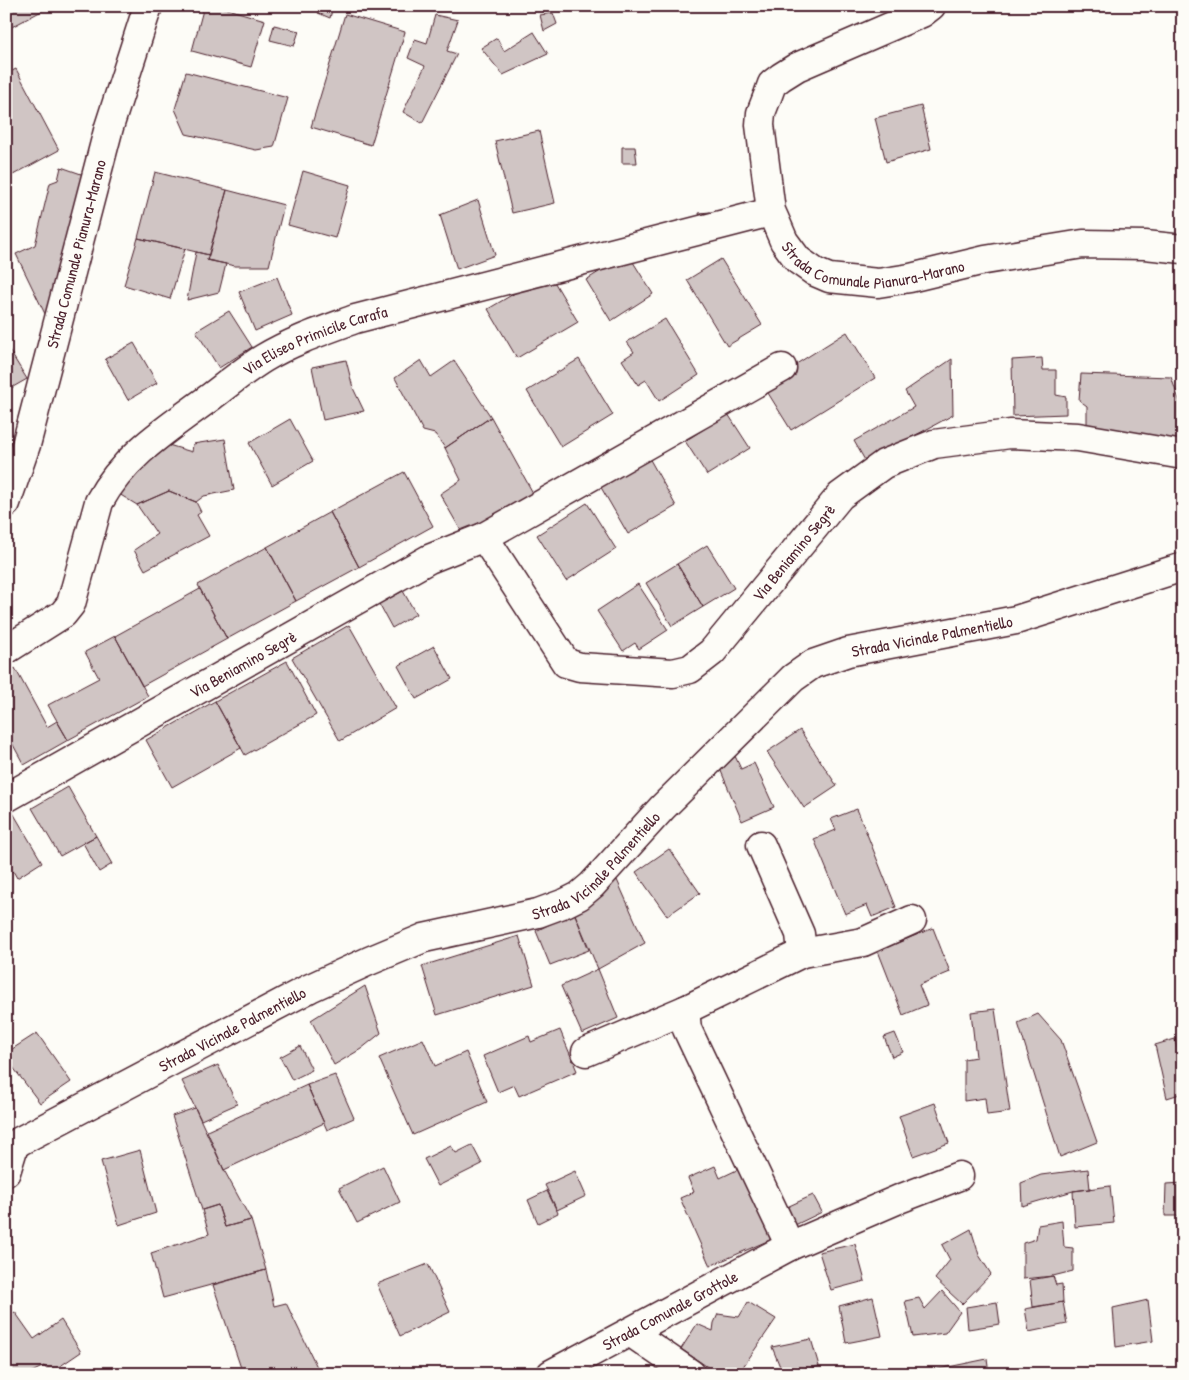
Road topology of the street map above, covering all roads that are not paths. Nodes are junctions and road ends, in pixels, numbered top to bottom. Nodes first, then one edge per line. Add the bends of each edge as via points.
1 (148, 6) edge
2 (930, 6) edge
3 (759, 214) dead end
4 (1183, 249) edge
5 (782, 368) dead end
6 (1183, 455) edge
7 (6, 503) edge
8 (484, 537) junction
9 (1183, 567) edge
10 (6, 650) edge
11 (6, 798) edge
12 (761, 845) dead end
13 (912, 920) dead end
14 (802, 953) junction
15 (685, 1010) junction
16 (586, 1052) dead end
17 (6, 1172) edge
18 (959, 1176) dead end
19 (790, 1246) junction
20 (630, 1332) junction
21 (551, 1374) edge
22 (691, 1374) edge

1 - 7 street, Strada Comunale Pianura-Marano via 109,127 26,445
2 - 4 street, Strada Comunale Pianura-Marano via 797,67 772,84 760,125 771,211 784,241 798,260 829,278 878,283 985,260 1083,244
3 - 10 street, Via Eliseo Primicile Carafa via 356,319 315,333 265,358 149,442 129,462 99,502 71,604 63,614
5 - 8 street, Via Beniamino Segrè
6 - 8 street, Via Beniamino Segrè via 1078,437 1010,434 934,444 884,464 840,496 712,652 690,669 673,673 580,668 566,663
8 - 11 street, Via Beniamino Segrè via 428,560
9 - 17 street, Strada Vicinale Palmentiello via 1016,620 848,652 812,664 793,678 578,896 538,912 424,938 310,988 20,1141 14,1146
12 - 14 street via 800,934
13 - 14 street via 863,942
14 - 15 street
15 - 16 street
15 - 19 street via 688,1029
18 - 19 street, Strada Comunale Grottole
19 - 20 street, Strada Comunale Grottole
20 - 21 street, Strada Comunale Grottole
20 - 22 street

